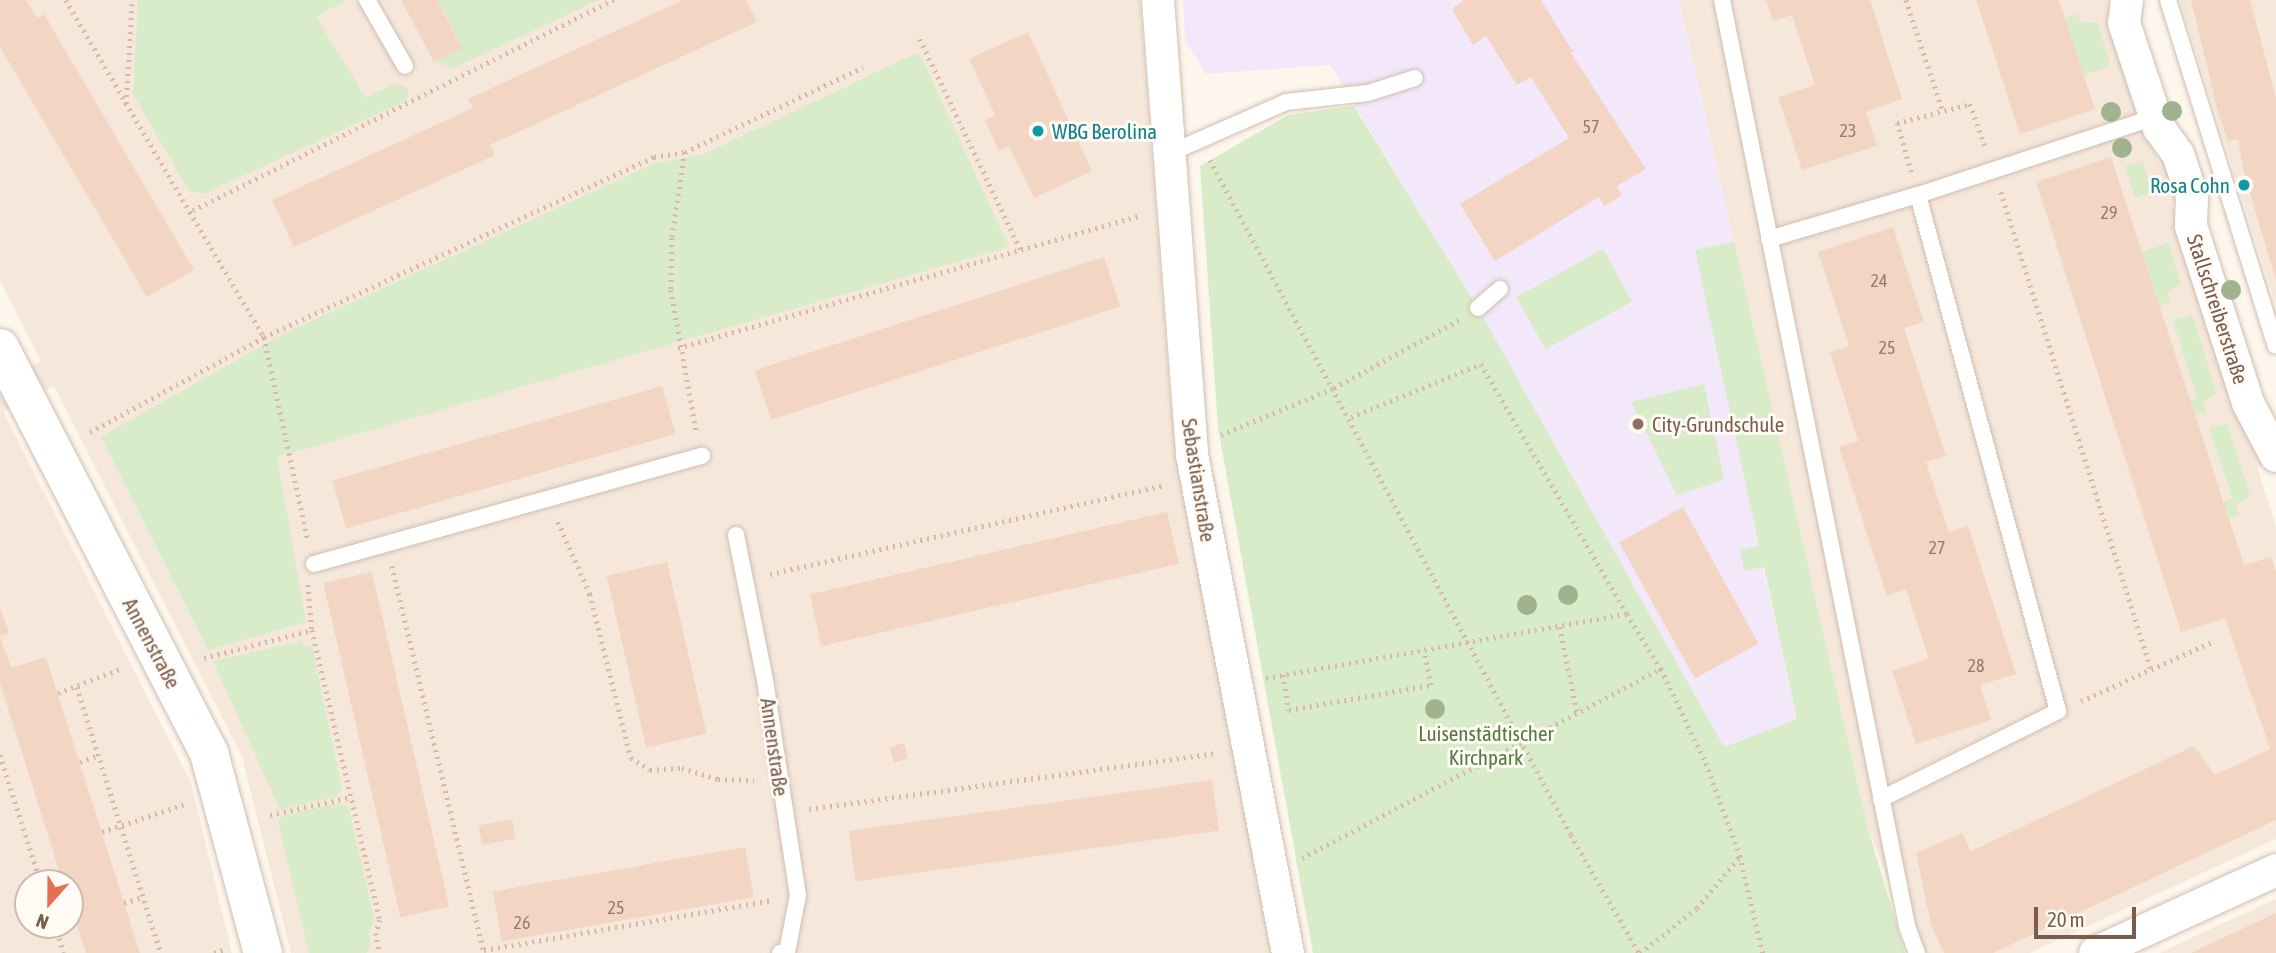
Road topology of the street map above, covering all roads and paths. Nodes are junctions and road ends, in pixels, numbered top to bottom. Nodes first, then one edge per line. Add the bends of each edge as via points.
1 (66, 0) edge
2 (132, 0) edge
3 (367, 0) edge
4 (614, 0) edge
5 (1157, 0) edge
6 (1722, 0) edge
7 (1906, 0) edge
8 (2127, 0) edge
9 (2168, 0) edge
10 (920, 39) dead end
11 (405, 66) dead end
12 (863, 67) dead end
13 (1415, 78) dead end
14 (126, 105) junction
15 (1943, 111) junction
16 (2155, 117) junction
17 (1201, 142) junction
18 (685, 152) junction
19 (1170, 153) junction
20 (1993, 169) junction
21 (1918, 195) junction
22 (1175, 206) junction
23 (190, 212) junction
24 (1769, 239) junction
25 (1020, 249) junction
26 (1500, 289) dead end
27 (1478, 308) joint
28 (264, 337) junction
29 (2276, 346) edge
30 (0, 348) edge
31 (678, 348) junction
32 (1334, 388) junction
33 (1351, 417) junction
34 (90, 432) dead end
35 (1191, 447) junction
36 (702, 456) joint
37 (2276, 456) edge
38 (1196, 478) junction
39 (548, 498) junction
40 (736, 535) dead end
41 (387, 543) junction
42 (314, 564) junction
43 (746, 579) junction
44 (1627, 614) junction
45 (1560, 627) junction
46 (312, 630) junction
47 (2214, 641) dead end
48 (1472, 643) junction
49 (1424, 651) junction
50 (204, 659) dead end
51 (122, 668) dead end
52 (2151, 669) junction
53 (1661, 670) junction
54 (1283, 675) junction
55 (1273, 676) dead end
56 (77, 687) junction
57 (58, 693) dead end
58 (2058, 711) junction
59 (1577, 712) junction
60 (1523, 740) junction
61 (1249, 749) junction
62 (0, 755) edge
63 (99, 755) junction
64 (80, 762) dead end
65 (754, 780) dead end
66 (351, 797) junction
67 (1881, 799) junction
68 (185, 804) dead end
69 (784, 812) junction
70 (270, 815) dead end
71 (121, 826) junction
72 (102, 832) dead end
73 (1740, 856) junction
74 (37, 869) edge
75 (2276, 870) edge
76 (1273, 874) junction
77 (798, 895) junction
78 (143, 897) junction
79 (124, 903) dead end
80 (376, 945) junction
81 (223, 950) dead end
82 (484, 951) edge
83 (161, 953) edge
84 (214, 953) edge
85 (263, 953) edge
86 (371, 953) edge
87 (379, 953) edge
88 (780, 953) edge
89 (1288, 953) edge
90 (1639, 953) edge
91 (1763, 953) edge
92 (1917, 953) edge
93 (2095, 953) edge

1 - 14 path
2 - 14 path
3 - 11 lane
4 - 23 path
5 - 19 street, Sebastianstraße
6 - 24 lane
7 - 15 path
8 - 16 street, Stallschreiberstraße via 2124,23
9 - 29 lane, Stallschreiberstraße
10 - 25 path
12 - 18 path
13 - 17 lane via 1368,93 1286,102
14 - 23 path
15 - 20 path via 1970,104
15 - 21 path via 1897,123
16 - 20 lane
16 - 37 street, Stallschreiberstraße via 2178,153 2192,196 2191,226 2199,252 2254,420
17 - 19 lane
17 - 32 path
18 - 28 path via 654,157
18 - 31 path via 672,239 671,290
19 - 22 street, Sebastianstraße
20 - 21 lane
20 - 52 path
21 - 24 lane
21 - 58 lane
22 - 25 path
22 - 35 street, Sebastianstraße
23 - 28 path
24 - 67 lane
25 - 31 path
26 - 27 lane
27 - 32 path via 1419,345
28 - 34 path
28 - 42 path
30 - 85 street, Annenstraße via 209,753
31 - 36 path
32 - 33 path
32 - 35 path
33 - 44 path via 1481,364
33 - 48 path
35 - 38 street, Sebastianstraße
36 - 39 lane
38 - 43 path
38 - 61 street, Sebastianstraße
39 - 41 lane
39 - 65 path via 590,594 631,758 650,770 682,768 718,779
40 - 43 lane, Annenstraße
41 - 42 lane
41 - 82 path
42 - 46 path via 307,590
43 - 69 lane, Annenstraße
44 - 45 path
44 - 53 path
45 - 48 path
45 - 59 path
46 - 50 path
46 - 66 path
47 - 52 path
48 - 49 path
48 - 60 path
49 - 54 path
49 - 54 path via 1431,685 1289,710
51 - 56 path
52 - 58 path
53 - 59 path
53 - 73 path via 1706,763
54 - 55 path
56 - 57 path
56 - 63 path
58 - 67 lane
59 - 60 path
60 - 76 path
60 - 90 path
61 - 69 path
61 - 76 street, Sebastianstraße
62 - 74 path
63 - 64 path
63 - 71 path
66 - 70 path
66 - 80 path via 380,920
67 - 92 lane via 1907,926
68 - 71 path
69 - 77 lane, Annenstraße
71 - 72 path
71 - 78 path
73 - 90 path via 1697,908
73 - 91 path
75 - 93 street
76 - 89 street, Sebastianstraße
77 - 82 path
77 - 88 lane, Annenstraße via 788,952
78 - 79 path
78 - 83 path
80 - 86 path
80 - 87 path
81 - 84 path

